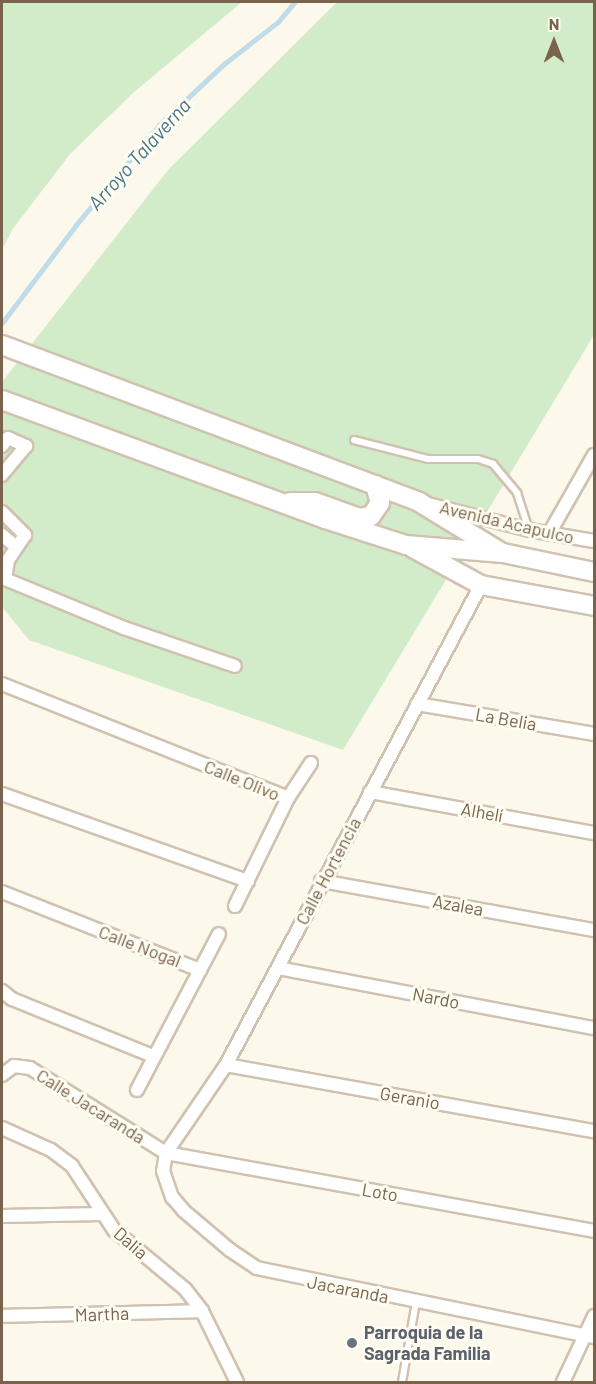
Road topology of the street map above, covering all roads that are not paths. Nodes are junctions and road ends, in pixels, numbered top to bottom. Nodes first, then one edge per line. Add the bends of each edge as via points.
1 (2, 345) edge
2 (7, 402) edge
3 (354, 440) dead end
4 (2, 446) edge
5 (594, 455) edge
6 (2, 475) edge
7 (375, 485) junction
8 (419, 501) junction
9 (280, 503) junction
10 (2, 513) edge
11 (529, 530) junction
12 (550, 532) junction
13 (2, 535) edge
14 (594, 541) edge
15 (406, 545) junction
16 (15, 546) junction
17 (503, 553) junction
18 (594, 572) edge
19 (481, 585) junction
20 (594, 606) edge
21 (235, 666) dead end
22 (2, 684) edge
23 (417, 704) junction
24 (594, 735) edge
25 (311, 763) dead end
26 (370, 792) junction
27 (2, 794) edge
28 (288, 798) junction
29 (594, 833) edge
30 (248, 881) junction
31 (321, 881) junction
32 (2, 892) edge
33 (235, 906) dead end
34 (594, 930) edge
35 (219, 934) dead end
36 (278, 968) junction
37 (200, 970) junction
38 (2, 991) edge
39 (594, 1028) edge
40 (153, 1056) junction
41 (226, 1065) junction
42 (2, 1075) edge
43 (137, 1090) dead end
44 (2, 1128) edge
45 (594, 1131) edge
46 (166, 1153) junction
47 (101, 1214) junction
48 (2, 1216) edge
49 (594, 1231) edge
50 (416, 1302) junction
51 (202, 1311) junction
52 (594, 1316) edge
53 (2, 1317) edge
54 (590, 1336) edge
55 (237, 1383) edge
56 (402, 1383) edge
57 (563, 1383) edge

1 - 7 street
2 - 9 street
3 - 11 lane via 428,459 478,459 493,464 517,493
4 - 6 street via 8,438 26,446
5 - 12 street
7 - 8 street
7 - 9 street via 380,503 371,516 359,518 315,502
8 - 11 street, Avenida Acapulco
8 - 17 street
9 - 15 street
10 - 16 street via 25,535
11 - 12 street, Avenida Acapulco
12 - 14 street, Avenida Acapulco
13 - 16 street
15 - 17 street
15 - 19 street
16 - 21 street via 5,579 124,628
17 - 18 street, Avenida Acapulco
19 - 20 street
19 - 23 street, Calle Hortencia
22 - 28 street, Calle Olivo
23 - 24 street, La Belia
23 - 26 street, Calle Hortencia
25 - 28 street
26 - 29 street, Alhelí
26 - 31 street, Calle Hortencia
27 - 30 street
28 - 30 street, Calle Olivo
30 - 33 street, Calle Olivo
31 - 34 street, Azalea
31 - 36 street, Calle Hortencia
32 - 37 street, Calle Nogal
35 - 37 street
36 - 39 street, Nardo
36 - 41 street, Calle Hortencia
37 - 40 street, Calle Nogal
38 - 40 street via 12,999
40 - 43 street, Calle Nogal
41 - 45 street, Geranio
41 - 46 street, Calle Hortencia
42 - 46 street, Calle Jacaranda via 14,1066 25,1066
44 - 47 street, Dalia via 61,1156 80,1177
46 - 49 street, Loto
46 - 50 street, Jacaranda via 163,1171 171,1197 247,1263 272,1273
47 - 48 street
47 - 51 street, Dalia via 114,1230 185,1289
50 - 54 street, Jacaranda
50 - 56 lane
51 - 53 street, Martha
51 - 55 street, Dalia
52 - 54 street
54 - 57 street

